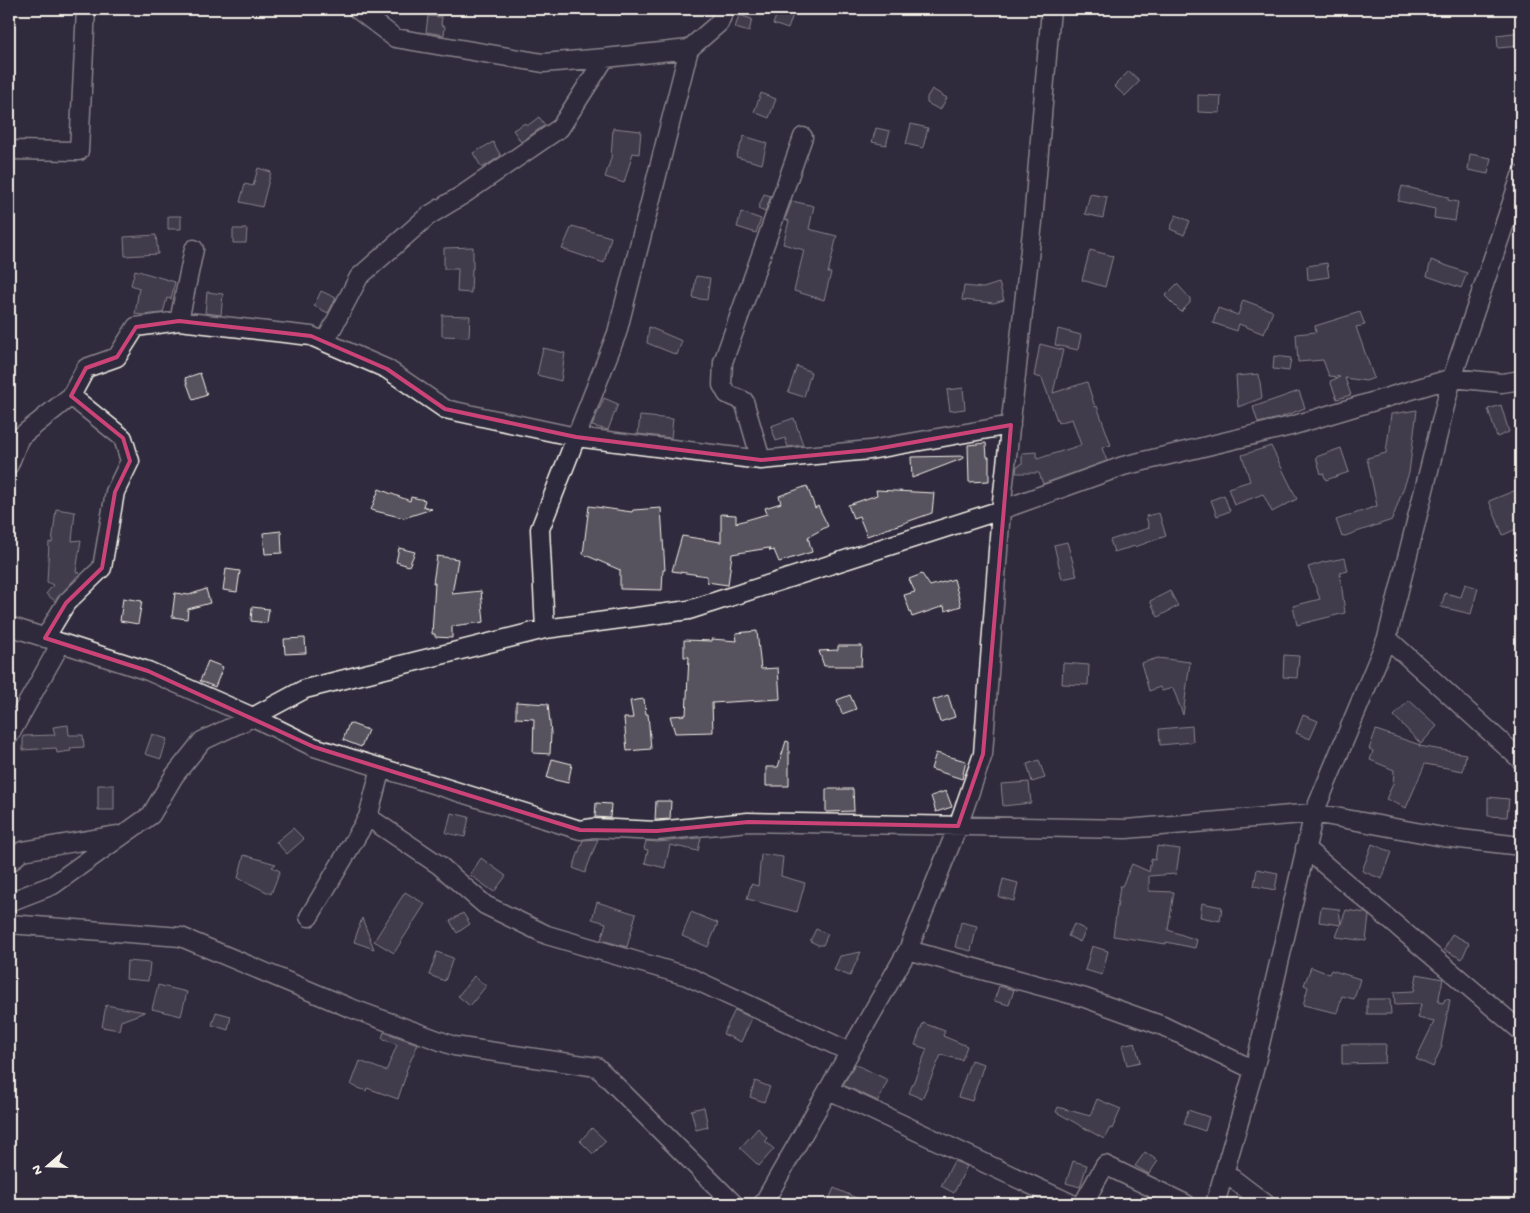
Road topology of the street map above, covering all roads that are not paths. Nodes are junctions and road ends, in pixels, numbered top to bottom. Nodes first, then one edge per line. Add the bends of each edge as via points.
1 (86, 9) edge
2 (357, 9) edge
3 (725, 9) edge
4 (1051, 9) edge
5 (689, 49) junction
6 (605, 58) junction
7 (803, 137) dead end
8 (9, 150) edge
9 (1521, 176) edge
10 (1517, 206) edge
11 (194, 248) dead end
12 (179, 321) junction
13 (325, 342) junction
14 (1452, 378) junction
15 (1521, 380) edge
16 (71, 396) junction
17 (1011, 425) junction
18 (576, 437) junction
19 (761, 460) junction
20 (9, 465) edge
21 (1001, 510) junction
22 (9, 626) edge
23 (545, 629) junction
24 (1387, 638) junction
25 (53, 641) junction
26 (253, 718) junction
27 (9, 736) edge
28 (1521, 760) edge
29 (381, 768) junction
30 (1314, 813) junction
31 (368, 817) junction
32 (958, 826) junction
33 (123, 834) junction
34 (1521, 846) edge
35 (1305, 848) junction
36 (9, 864) edge
37 (9, 902) edge
38 (309, 917) dead end
39 (9, 924) edge
40 (908, 950) junction
41 (1521, 1031) edge
42 (850, 1052) junction
43 (1254, 1070) junction
44 (828, 1090) junction
45 (1224, 1172) junction
46 (734, 1204) edge
47 (764, 1204) edge
48 (1072, 1204) edge
49 (1084, 1204) edge
50 (1186, 1204) edge
51 (1215, 1204) edge
52 (1266, 1204) edge

1 - 8 street via 79,151
2 - 6 street via 395,38 543,63
3 - 5 street via 719,23
4 - 17 street
5 - 6 street
5 - 18 street via 617,333
6 - 13 street via 560,128 428,216 359,276
7 - 19 street via 723,362 722,385 727,394 744,401
9 - 10 street
10 - 14 street
11 - 12 street
12 - 13 street via 311,336
12 - 16 street via 136,327 118,357 86,368
13 - 18 street via 387,369 444,409
14 - 15 street via 1502,382
14 - 21 street via 1291,426 1123,466
14 - 24 street
16 - 20 street via 20,437
16 - 25 street via 123,438 130,461 115,492 102,568 66,603
17 - 19 street via 870,450
17 - 21 street
18 - 19 street
18 - 23 street via 540,529
21 - 23 street via 689,610
21 - 32 street via 983,754
22 - 25 street
23 - 26 street via 305,689
24 - 28 street
24 - 30 street
25 - 26 street via 148,671
25 - 27 street
26 - 29 street via 314,747
26 - 33 street via 202,741 174,776 150,815
29 - 31 street
29 - 32 street via 580,830 657,831 748,822
30 - 32 street via 1126,829
30 - 34 street
30 - 35 street
31 - 38 street
31 - 42 street via 439,865 485,906 547,935 687,976
32 - 40 street
33 - 36 street via 22,851
33 - 37 street via 53,885
35 - 41 street
35 - 43 street
39 - 46 street via 181,937 348,1007 454,1046 597,1067
40 - 42 street
40 - 43 street via 1086,998 1163,1026
42 - 44 street
43 - 45 street
44 - 47 street
44 - 48 street
45 - 51 street
45 - 52 street
49 - 50 street via 1105,1166

